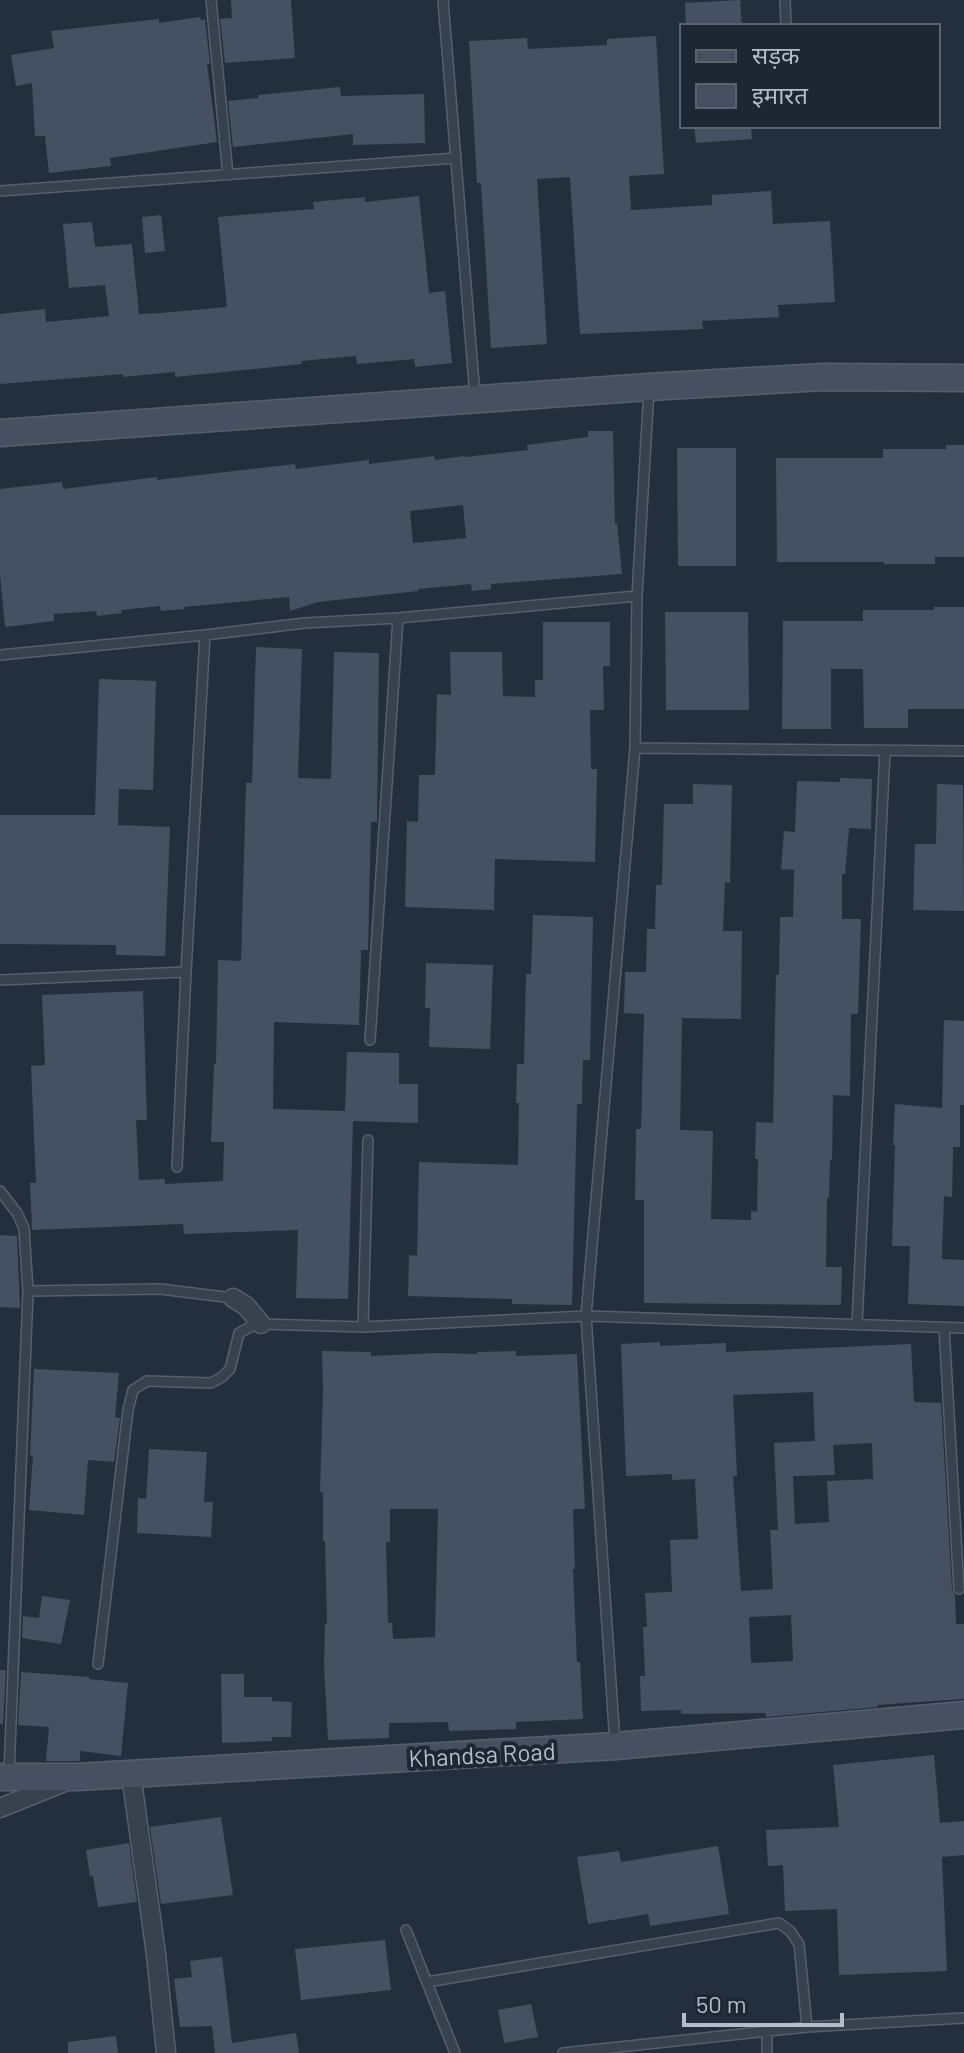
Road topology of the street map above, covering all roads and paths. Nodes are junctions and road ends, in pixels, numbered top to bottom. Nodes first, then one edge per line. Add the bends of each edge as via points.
1 (211, 0) edge
2 (443, 0) edge
3 (785, 0) edge
4 (786, 24) edge
5 (456, 158) junction
6 (228, 175) junction
7 (0, 191) edge
8 (964, 378) edge
9 (649, 387) junction
10 (475, 399) junction
11 (0, 433) edge
12 (637, 596) junction
13 (398, 618) junction
14 (205, 635) junction
15 (0, 655) edge
16 (635, 748) junction
17 (885, 751) junction
18 (964, 751) edge
19 (186, 972) junction
20 (0, 980) edge
21 (370, 1040) dead end
22 (368, 1140) dead end
23 (177, 1167) dead end
24 (0, 1191) edge
25 (28, 1291) junction
26 (233, 1298) joint
27 (586, 1316) junction
28 (857, 1323) junction
29 (261, 1324) junction
30 (363, 1327) junction
31 (944, 1327) junction
32 (964, 1328) edge
33 (959, 1589) dead end
34 (98, 1664) dead end
35 (964, 1715) edge
36 (616, 1746) junction
37 (131, 1774) junction
38 (4, 1777) edge
39 (77, 1777) junction
40 (0, 1808) edge
41 (406, 1930) dead end
42 (427, 1982) junction
43 (964, 2018) edge
44 (807, 2027) junction
45 (767, 2031) junction
46 (166, 2053) edge
47 (455, 2053) edge
48 (563, 2053) edge
49 (767, 2053) edge

1 - 6 lane
2 - 5 lane
3 - 4 lane
5 - 6 lane
5 - 10 lane
6 - 7 lane
8 - 9 street via 823,377
9 - 10 street
9 - 12 lane
10 - 11 street
12 - 13 lane
12 - 16 lane
13 - 14 lane
13 - 21 lane
14 - 15 lane
14 - 19 lane
16 - 17 lane
16 - 27 lane
17 - 18 lane
17 - 28 lane
19 - 20 lane
19 - 23 lane
22 - 30 lane
24 - 25 lane via 24,1228
25 - 26 lane via 160,1289
25 - 38 lane
26 - 29 street
27 - 28 lane
27 - 30 lane
27 - 36 lane
28 - 31 lane
29 - 30 lane
29 - 34 lane via 239,1333 230,1369 211,1383 147,1381 133,1390
31 - 32 lane
31 - 33 lane
35 - 36 street, Khandsa Road
36 - 37 street, Khandsa Road
37 - 39 street, Khandsa Road
37 - 46 street
38 - 39 street, Khandsa Road
39 - 40 street
41 - 42 lane
42 - 44 lane via 779,1923 799,1944
42 - 47 lane
43 - 44 lane
44 - 45 lane
45 - 48 lane
45 - 49 lane

